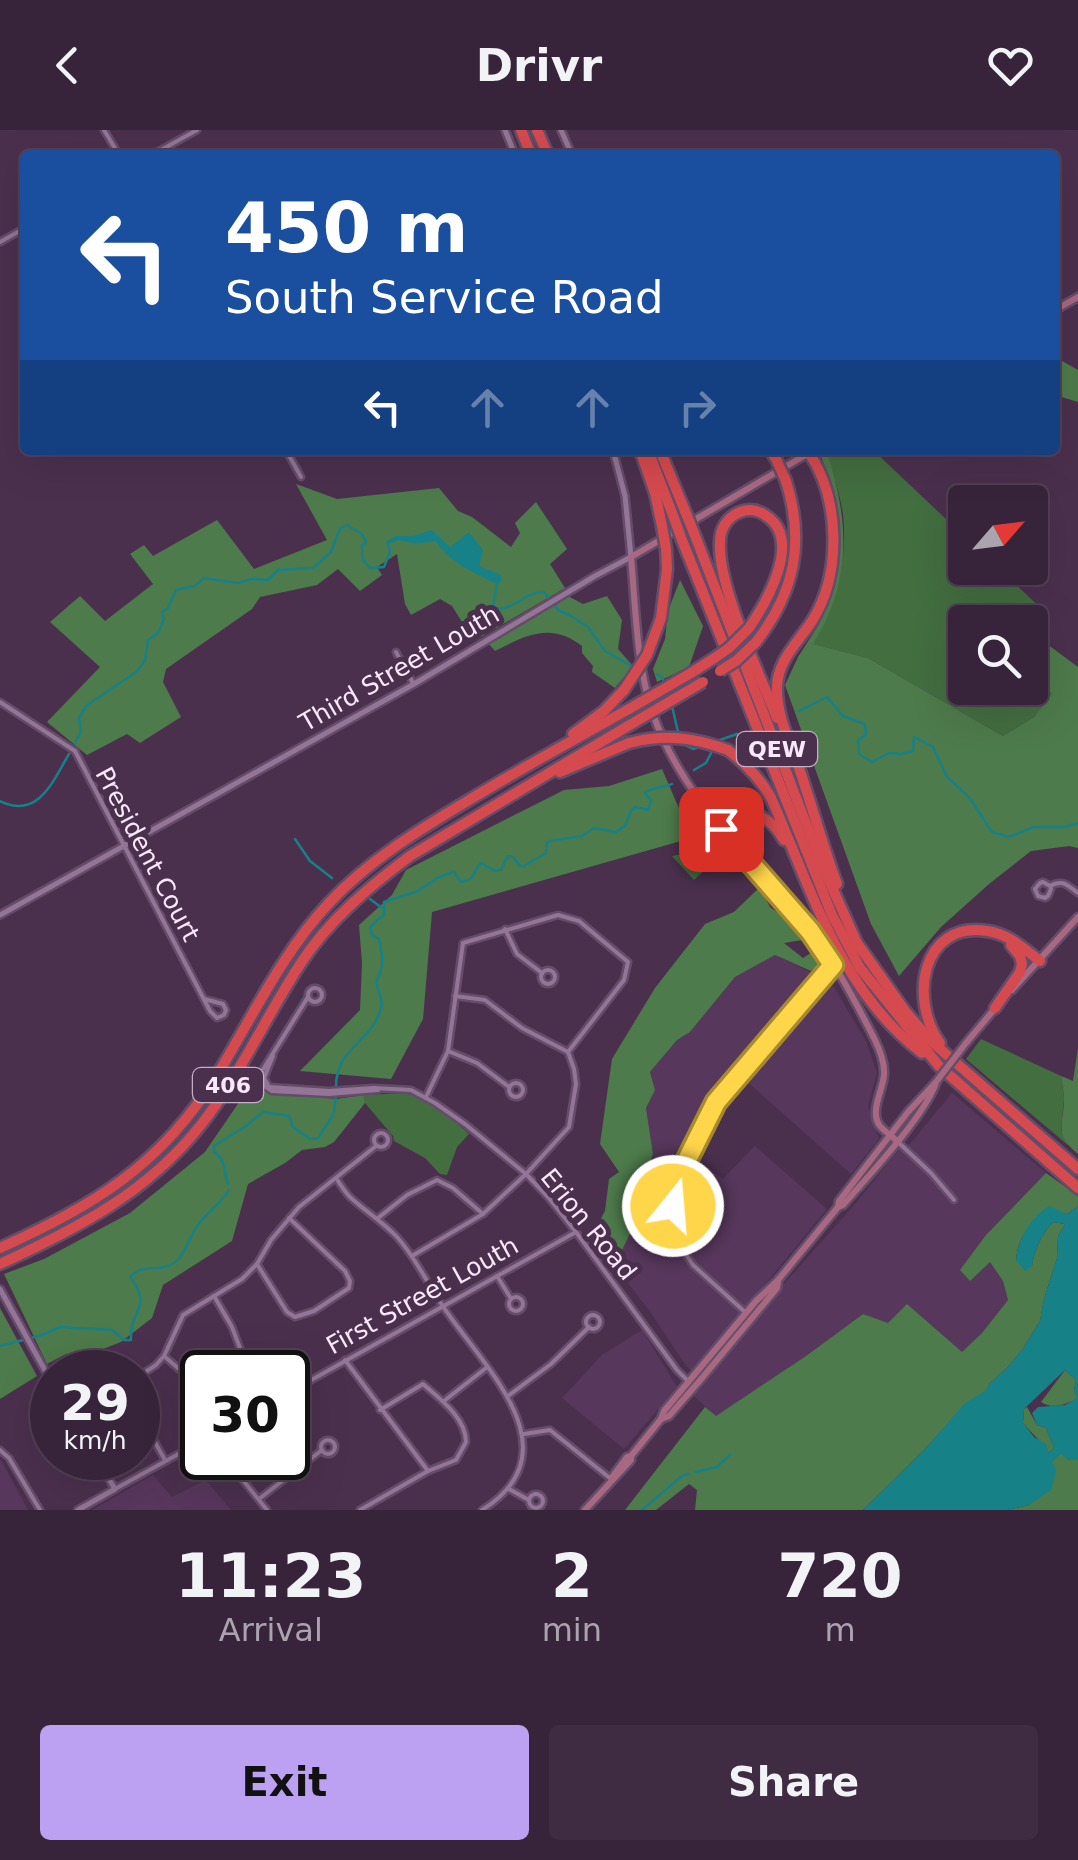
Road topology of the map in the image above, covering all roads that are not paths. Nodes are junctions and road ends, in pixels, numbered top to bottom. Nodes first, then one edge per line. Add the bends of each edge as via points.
1 (197, 130) edge
2 (161, 150) edge
3 (289, 455) edge
4 (615, 455) edge
5 (642, 455) edge
6 (650, 455) edge
7 (662, 455) edge
8 (773, 455) edge
9 (803, 455) edge
10 (812, 455) edge
11 (301, 477) dead end
12 (688, 536) junction
13 (632, 557) junction
14 (396, 652) dead end
15 (414, 684) junction
16 (0, 702) edge
17 (799, 769) junction
18 (510, 776) junction
19 (497, 804) junction
20 (721, 829) junction
21 (125, 846) junction
22 (1050, 886) dead end
23 (1078, 893) edge
24 (811, 895) junction
25 (0, 915) edge
26 (1078, 916) edge
27 (505, 929) junction
28 (999, 935) junction
29 (869, 961) junction
30 (1040, 961) junction
31 (833, 965) junction
32 (542, 974) dead end
33 (455, 996) junction
34 (308, 998) dead end
35 (204, 999) junction
36 (994, 1008) junction
37 (448, 1051) junction
38 (568, 1052) junction
39 (956, 1063) junction
40 (939, 1066) junction
41 (509, 1087) dead end
42 (426, 1097) junction
43 (894, 1138) junction
44 (376, 1146) dead end
45 (1078, 1169) edge
46 (526, 1174) junction
47 (336, 1178) junction
48 (1078, 1188) edge
49 (954, 1200) dead end
50 (482, 1214) junction
51 (289, 1218) junction
52 (378, 1218) junction
53 (576, 1232) junction
54 (0, 1248) edge
55 (412, 1256) junction
56 (0, 1264) edge
57 (257, 1264) junction
58 (497, 1276) junction
59 (778, 1280) junction
60 (0, 1289) edge
61 (214, 1296) junction
62 (511, 1298) dead end
63 (442, 1306) junction
64 (746, 1313) junction
65 (588, 1328) dead end
66 (34, 1350) edge
67 (242, 1350) edge
68 (164, 1356) junction
69 (160, 1360) edge
70 (345, 1360) junction
71 (486, 1368) junction
72 (180, 1369) edge
73 (310, 1380) edge
74 (692, 1384) junction
75 (508, 1396) junction
76 (444, 1402) junction
77 (380, 1410) junction
78 (524, 1434) junction
79 (0, 1450) edge
80 (160, 1450) edge
81 (322, 1450) dead end
82 (180, 1453) edge
83 (310, 1459) edge
84 (166, 1460) junction
85 (428, 1471) junction
86 (612, 1479) junction
87 (109, 1480) edge
88 (243, 1480) edge
89 (284, 1480) edge
90 (114, 1489) junction
91 (509, 1490) junction
92 (259, 1499) junction
93 (528, 1500) dead end
94 (40, 1510) edge
95 (78, 1510) edge
96 (267, 1510) edge
97 (360, 1510) edge
98 (482, 1510) edge
99 (585, 1510) edge

1 - 2 street
3 - 11 street
4 - 13 street
5 - 18 highway, bridge via 667,569 661,618 647,655 593,720
6 - 12 highway, QEW, bridge via 674,518
7 - 12 highway, QEW, bridge
8 - 19 highway, bridge via 795,518 794,561 784,598 756,642 720,672
9 - 13 main road, Third Street Louth
10 - 17 highway via 834,536 823,602 786,659 776,691
12 - 29 highway, QEW via 822,865
12 - 40 highway, QEW via 832,915 860,968
13 - 15 street, Third Street Louth
13 - 20 main road via 640,660 651,707 688,786
14 - 15 street
15 - 21 street, Third Street Louth
16 - 21 street, President Court via 75,751
17 - 18 highway, bridge via 740,624 720,558 725,522 751,509 774,522 782,543 772,588 749,628 730,648 691,673
17 - 29 highway
18 - 54 highway, 406 via 409,836 326,906 286,958 201,1099 143,1165 85,1206
19 - 24 highway, bridge via 628,743 696,739 728,750 762,781
19 - 56 highway, 406 via 384,875 324,933 211,1110 154,1174 114,1206
20 - 24 highway via 745,814 771,822
20 - 31 main road
21 - 25 street, Third Street Louth
21 - 35 street, President Court
22 - 23 street via 1060,881
24 - 40 highway via 864,991
26 - 30 main road
27 - 32 street via 517,954
27 - 33 street via 463,943
27 - 38 street via 558,914 579,922 628,962 624,980
28 - 30 highway
28 - 36 highway via 1022,964
28 - 39 highway via 956,934 937,948 925,971 929,1023
29 - 39 highway, QEW
30 - 36 main road
31 - 43 main road via 880,1052 884,1072 876,1116
31 - 64 street via 716,1102 675,1193 674,1225 683,1250
33 - 37 street
33 - 38 street via 485,1000
34 - 42 street, Erion Road via 269,1058 261,1076 267,1090 411,1090
35 - 35 street, President Court via 215,1017 224,1015 223,1004
36 - 43 main road, bridge
37 - 41 street
37 - 42 street
38 - 46 street via 576,1084 571,1122
39 - 45 highway, QEW
40 - 48 highway, QEW
42 - 46 street, Erion Road
43 - 49 street
43 - 59 main road
44 - 47 street
46 - 50 street
46 - 53 street, Erion Road
47 - 51 street
47 - 52 street
50 - 52 street via 437,1180
50 - 55 street
51 - 57 street
51 - 57 street via 346,1272 349,1288 295,1318
52 - 55 street
53 - 58 street, First Street Louth
53 - 74 street, Erion Road
55 - 63 street
57 - 61 street
58 - 62 street
58 - 63 street, First Street Louth
59 - 64 main road
59 - 74 main road
60 - 66 street
61 - 67 street
61 - 68 street via 183,1315
63 - 70 street, First Street Louth
63 - 71 street
64 - 74 main road
65 - 75 street
68 - 69 street
68 - 72 street
70 - 73 street, First Street Louth
70 - 77 street
71 - 75 street
71 - 76 street
74 - 86 main road
75 - 78 street
76 - 77 street via 423,1384
76 - 85 street via 463,1426 466,1442 456,1460
77 - 85 street
78 - 86 street via 550,1430
78 - 91 street
79 - 94 street
80 - 84 street
81 - 83 street
82 - 84 street
84 - 90 street
85 - 97 street
86 - 99 main road
87 - 90 street
88 - 92 street
89 - 92 street
90 - 95 street
91 - 93 street
91 - 98 street
92 - 96 street

